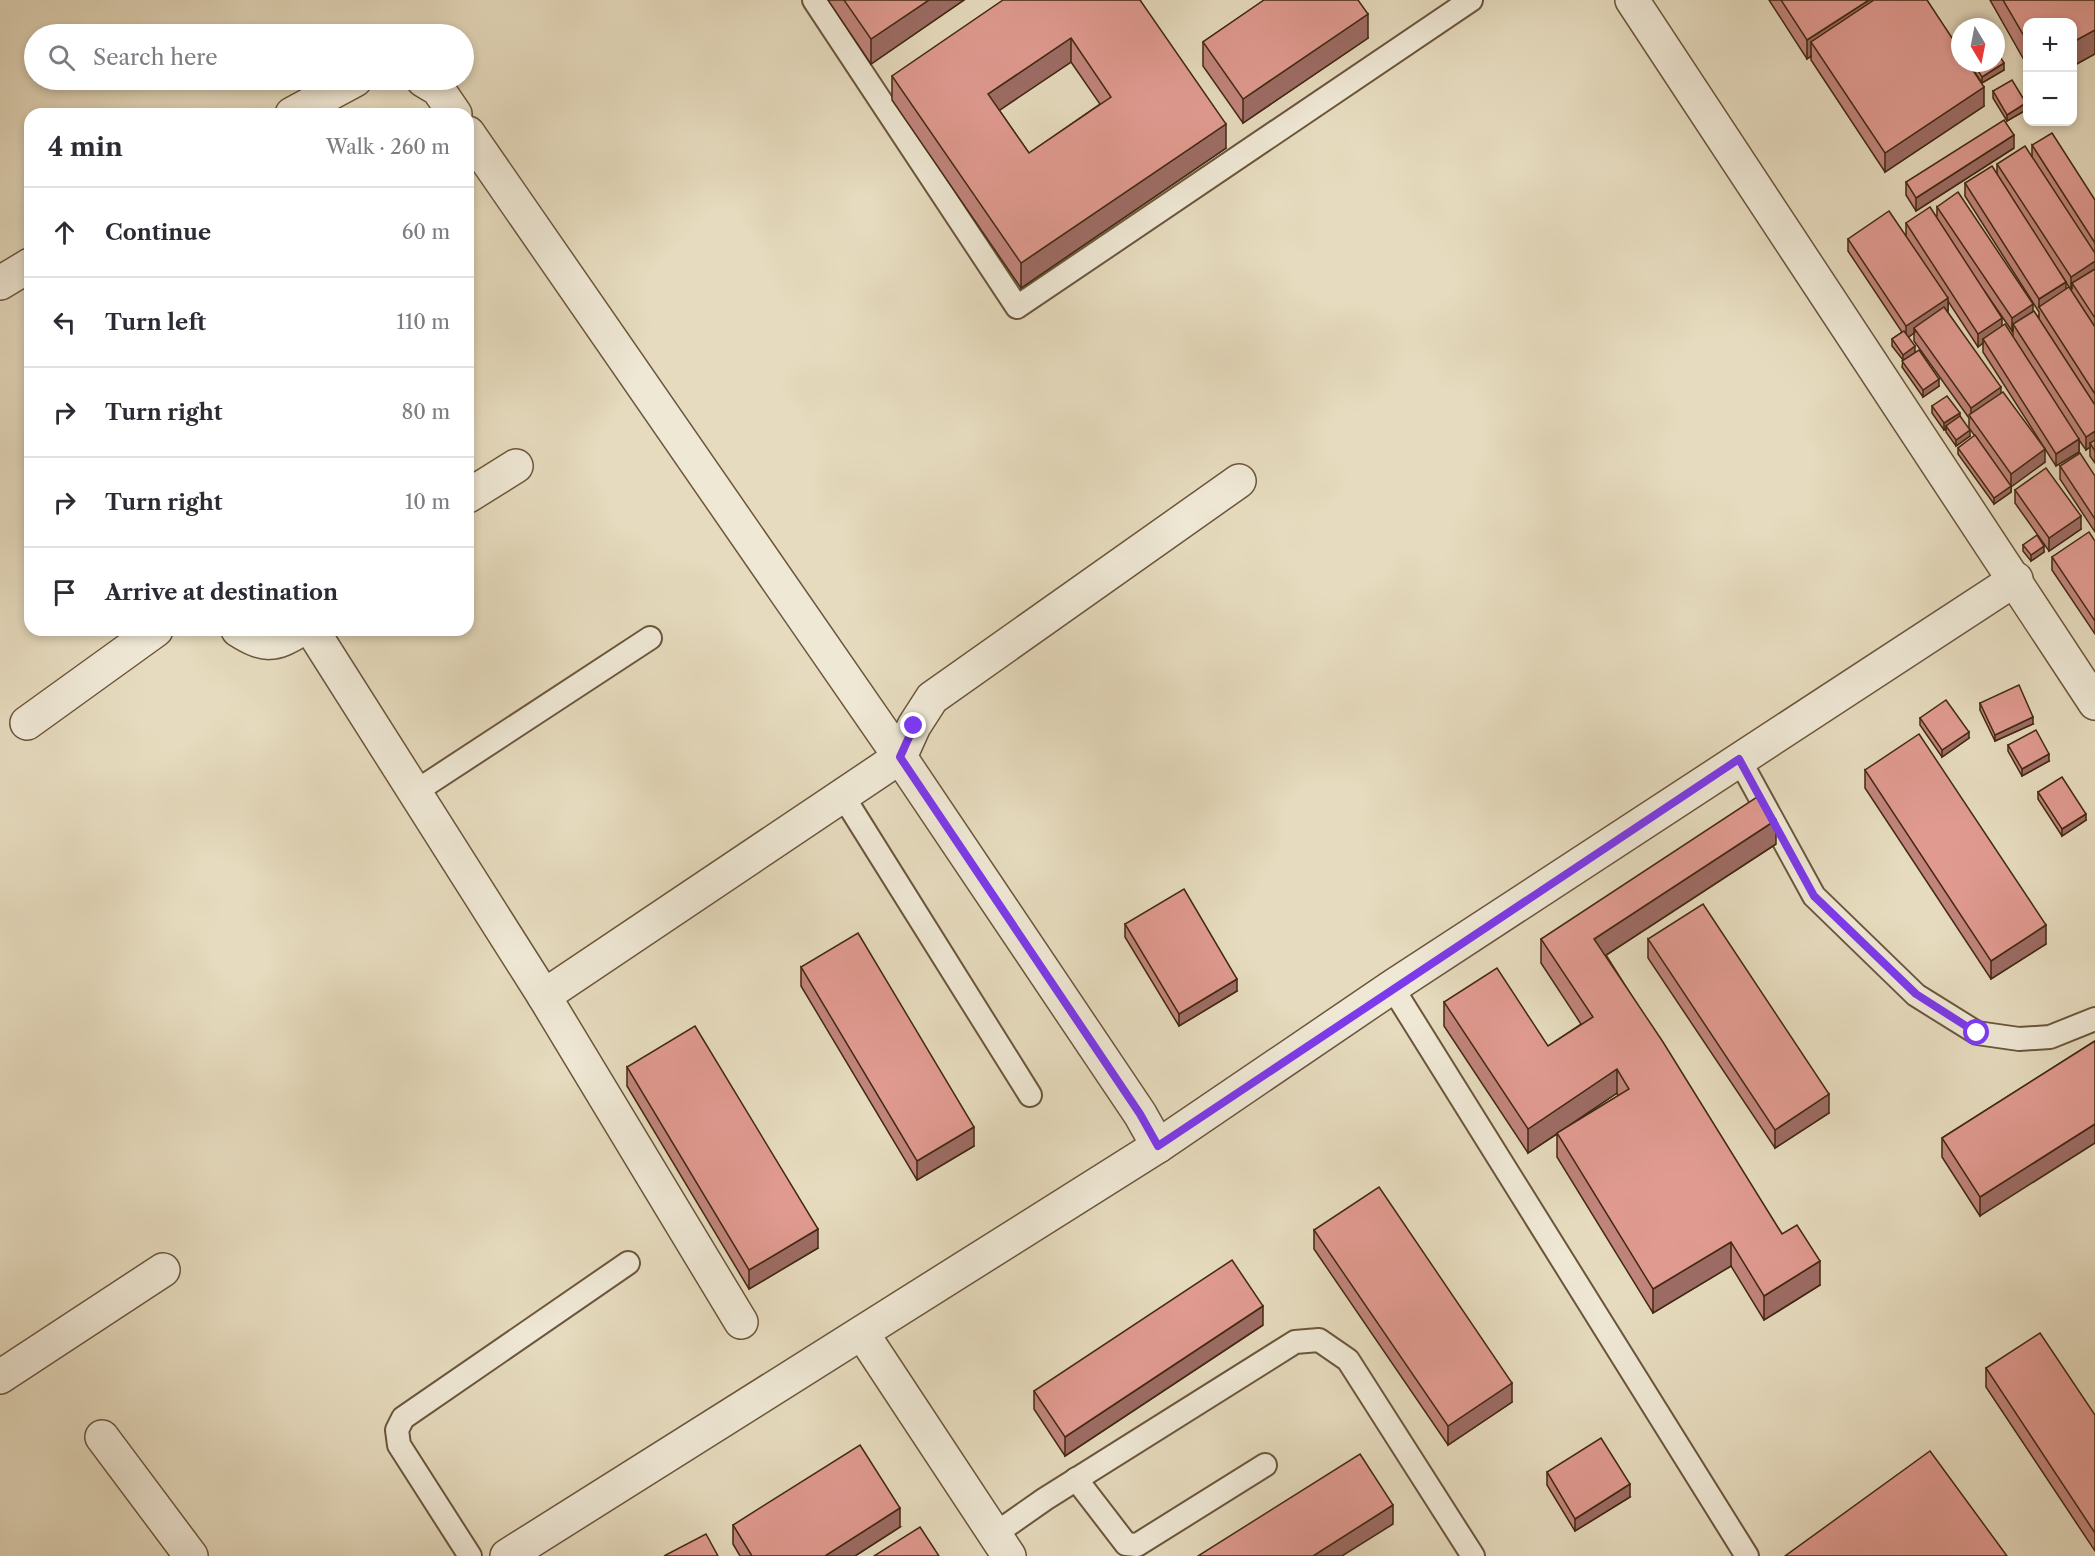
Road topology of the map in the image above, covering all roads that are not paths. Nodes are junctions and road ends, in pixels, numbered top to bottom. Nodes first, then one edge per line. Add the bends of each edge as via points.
1 (814, 0) edge
2 (1471, 0) edge
3 (1632, 0) edge
4 (336, 90) edge
5 (439, 90) edge
6 (303, 108) edge
7 (451, 108) edge
8 (474, 142) edge
9 (24, 269) edge
10 (0, 283) edge
11 (516, 466) dead end
12 (1239, 481) dead end
13 (474, 492) edge
14 (2016, 579) junction
15 (148, 636) edge
16 (247, 636) edge
17 (290, 636) edge
18 (316, 636) edge
19 (650, 638) dead end
20 (2095, 703) edge
21 (27, 723) dead end
22 (900, 757) junction
23 (1739, 759) junction
24 (415, 792) junction
25 (843, 796) junction
26 (1392, 987) junction
27 (544, 996) junction
28 (2095, 1019) edge
29 (1030, 1095) dead end
30 (1158, 1146) junction
31 (628, 1263) dead end
32 (163, 1270) dead end
33 (741, 1322) dead end
34 (862, 1333) junction
35 (0, 1377) edge
36 (102, 1437) dead end
37 (1265, 1465) dead end
38 (1076, 1479) junction
39 (1002, 1545) edge
40 (191, 1556) edge
41 (470, 1556) edge
42 (507, 1556) edge
43 (1473, 1556) edge
44 (1748, 1556) edge

1 - 2 lane via 1017,308
3 - 14 street
4 - 6 street
5 - 7 street
8 - 22 street
9 - 10 street
11 - 13 street
12 - 22 street via 932,698
14 - 20 street
14 - 23 street
15 - 21 street
16 - 17 street via 270,644
18 - 24 street
19 - 24 lane
22 - 25 street
22 - 30 street
23 - 26 street
23 - 28 lane via 1814,896 1916,994 1977,1033 2019,1040 2050,1037
24 - 27 street
25 - 27 street
25 - 29 lane
26 - 30 street
26 - 44 lane
27 - 33 street
30 - 34 street
31 - 41 lane via 403,1418 397,1430 399,1444
32 - 35 street
34 - 39 street
34 - 42 street
36 - 40 street
37 - 38 lane via 1137,1545 1126,1544
38 - 39 lane
38 - 43 lane via 1295,1342 1319,1340 1348,1360

